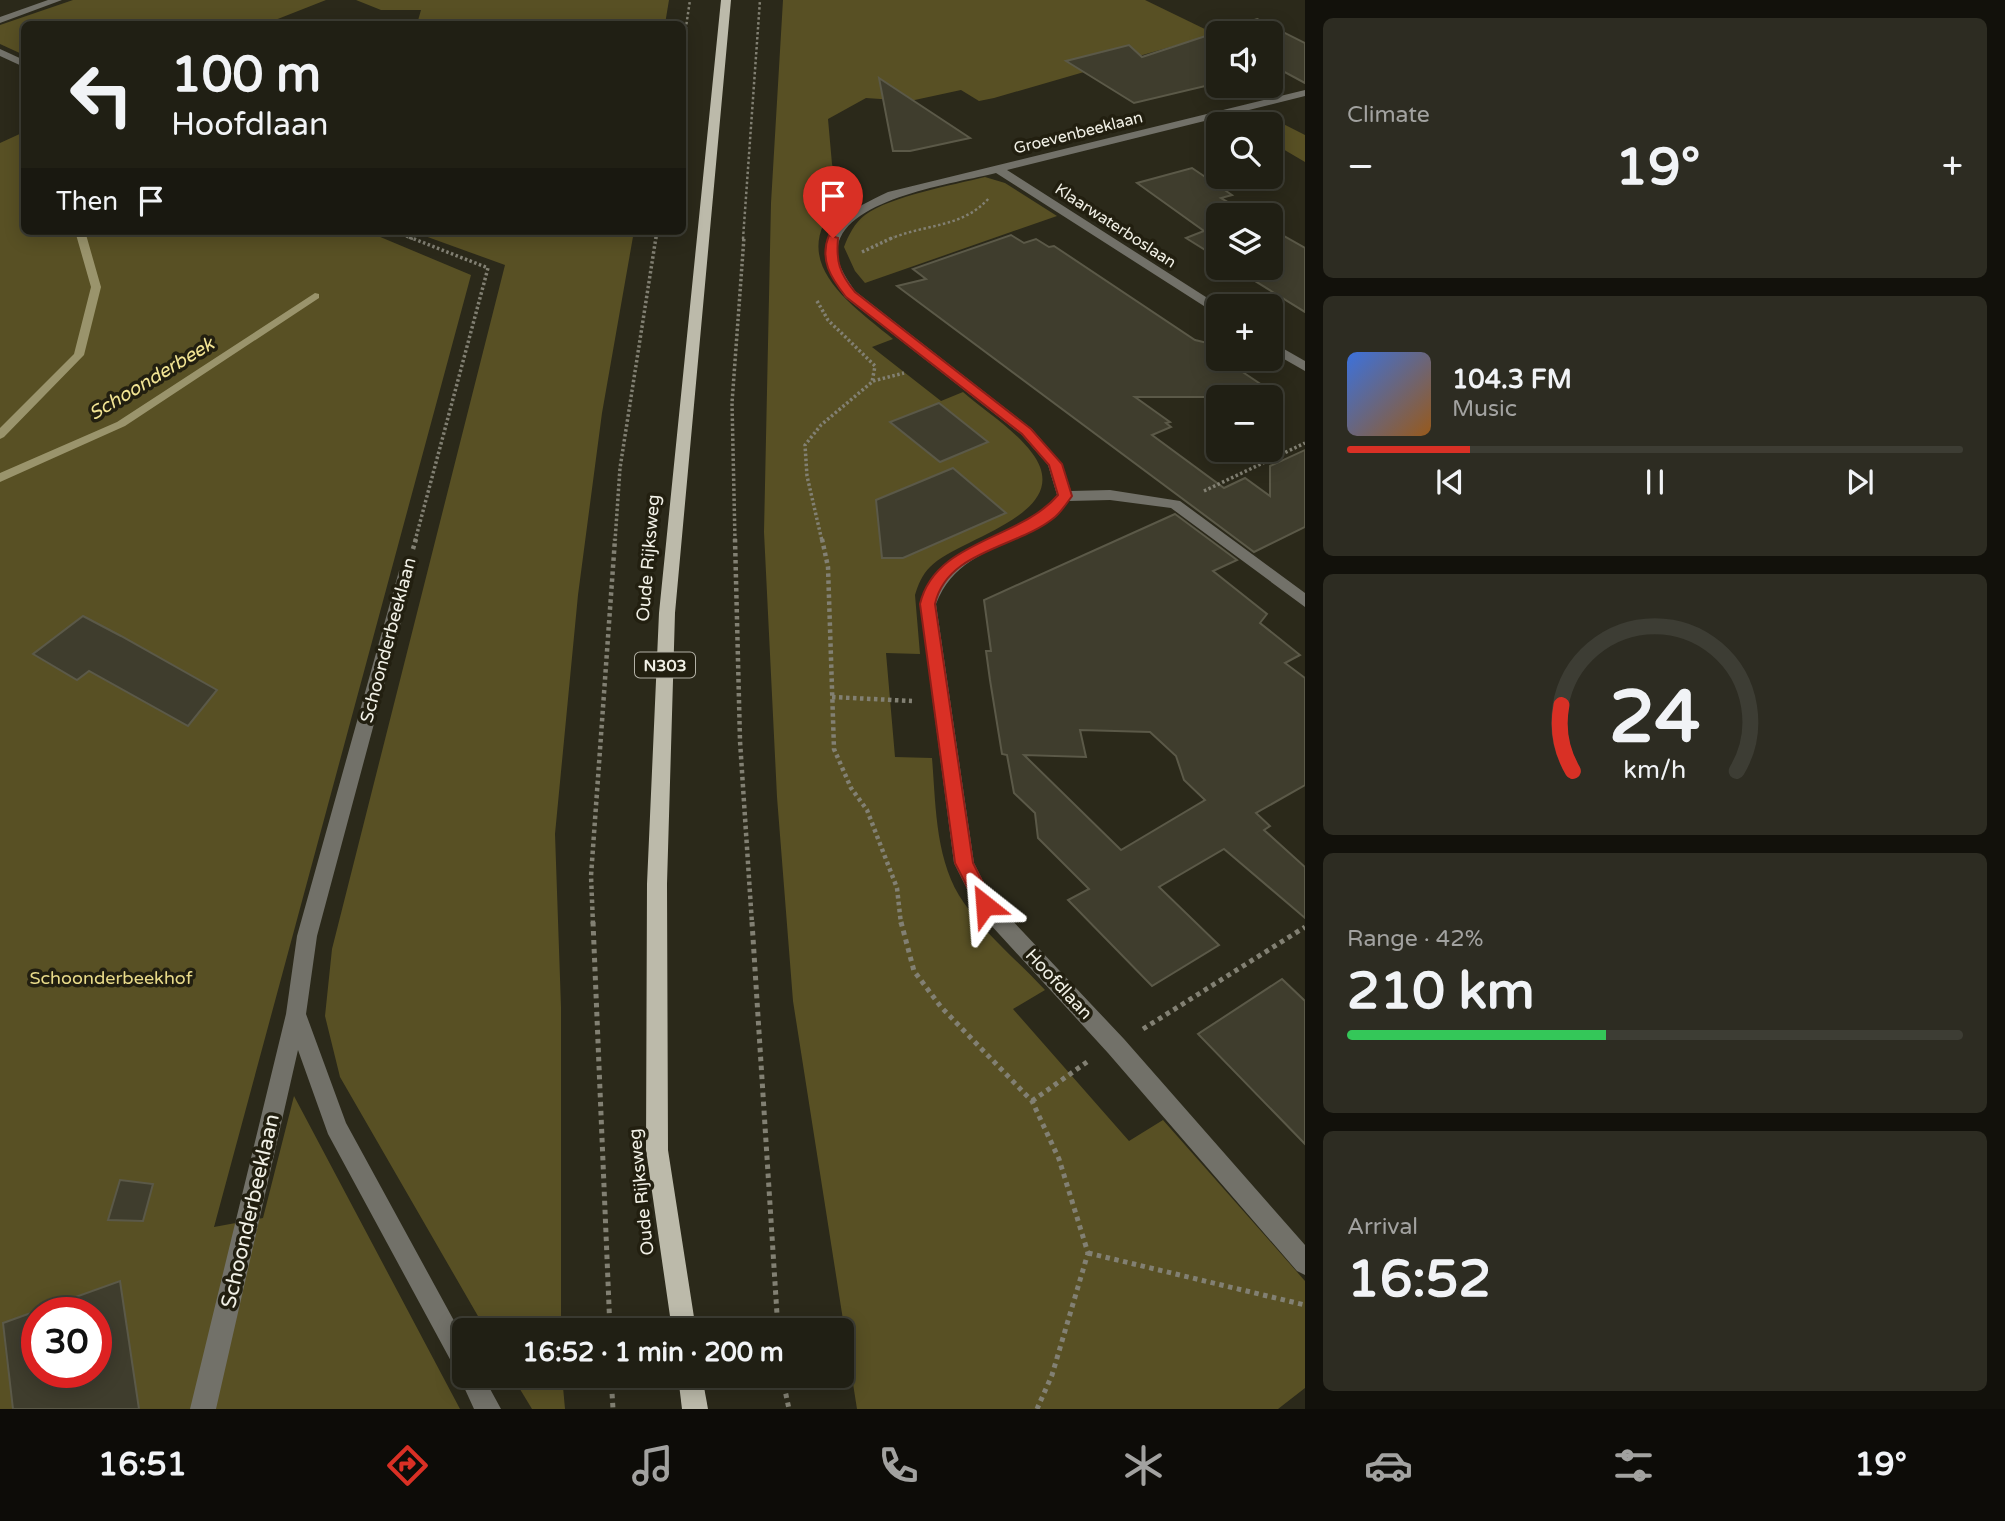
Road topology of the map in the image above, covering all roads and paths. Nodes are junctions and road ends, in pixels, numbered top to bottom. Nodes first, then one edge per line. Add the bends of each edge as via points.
1 (57, 0) edge
2 (690, 0) edge
3 (726, 0) edge
4 (760, 0) edge
5 (0, 20) edge
6 (686, 27) edge
7 (0, 52) edge
8 (21, 62) edge
9 (1305, 93) edge
10 (996, 168) junction
11 (402, 235) edge
12 (656, 235) edge
13 (1206, 303) edge
14 (1283, 353) edge
15 (1305, 367) edge
16 (1305, 443) edge
17 (1065, 496) junction
18 (1175, 504) junction
19 (407, 571) joint
20 (1305, 603) edge
21 (1305, 613) edge
22 (832, 697) dead end
23 (942, 702) junction
24 (1305, 927) edge
25 (296, 1014) junction
26 (1116, 1045) junction
27 (1032, 1101) dead end
28 (1088, 1253) dead end
29 (1305, 1263) edge
30 (1305, 1305) edge
31 (609, 1318) edge
32 (682, 1318) edge
33 (777, 1318) edge
34 (452, 1342) edge
35 (477, 1388) edge
36 (612, 1388) edge
37 (692, 1388) edge
38 (785, 1388) edge
39 (203, 1409) edge
40 (488, 1409) edge
41 (613, 1409) edge
42 (695, 1409) edge
43 (789, 1409) edge

1 - 5 street
2 - 6 path
3 - 32 main road, Oude Rijksweg / N303 via 667,612 657,884 657,1150
4 - 33 path via 732,403 740,741
7 - 8 street
9 - 10 street, Groevenbeeklaan
10 - 13 street, Klaarwaterboslaan
10 - 17 street, Groevenbeeklaan via 892,195 861,208 844,221 833,238 830,259 850,294 1027,432 1055,464
11 - 19 path, Schoonderbeeklaan via 488,268
12 - 31 path via 620,468 591,876
14 - 15 street
16 - 18 path
17 - 18 street via 1110,495
17 - 23 street, Hoofdlaan via 1049,515 952,564 931,589 928,604
18 - 20 street
19 - 25 street, Schoonderbeeklaan via 307,936
20 - 21 street via 1300,609
22 - 23 path
23 - 26 street, Hoofdlaan via 964,863 973,885 985,905
24 - 26 path
25 - 34 street, Schoonderbeeklaan via 336,1127
25 - 39 street, Schoonderbeeklaan
26 - 27 path
26 - 29 street, Hoofdlaan
28 - 30 path
35 - 40 street
36 - 41 path
37 - 42 main road
38 - 43 path

